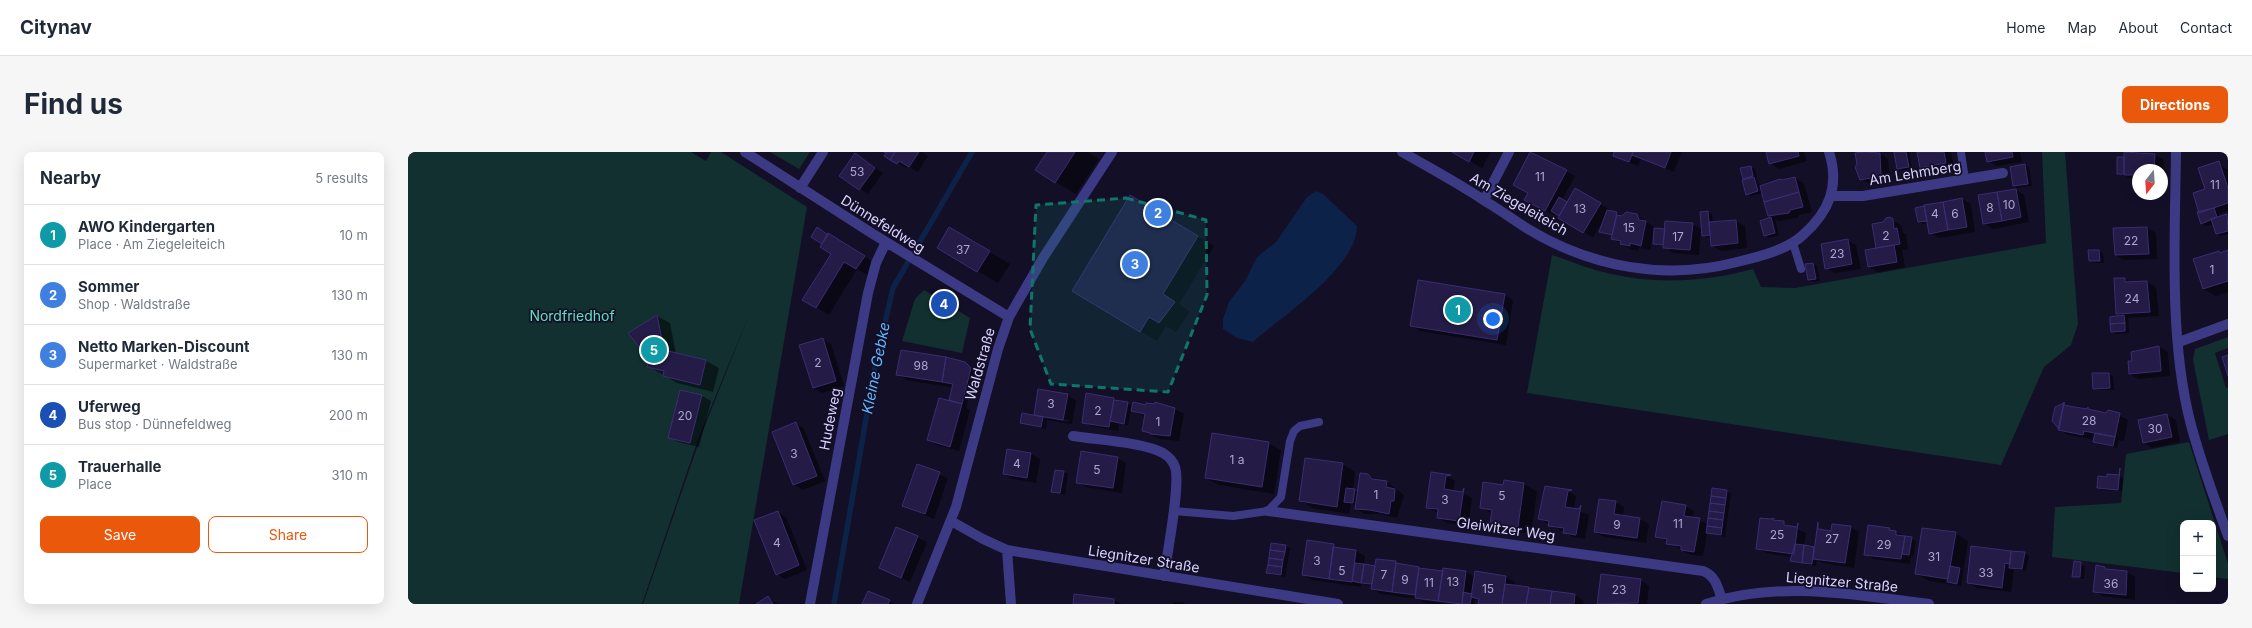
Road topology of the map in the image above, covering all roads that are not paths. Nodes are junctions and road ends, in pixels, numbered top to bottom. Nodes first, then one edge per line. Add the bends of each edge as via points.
1 (745, 152) edge
2 (823, 152) edge
3 (1112, 152) edge
4 (1402, 152) edge
5 (1509, 152) edge
6 (1829, 152) edge
7 (2176, 152) edge
8 (1962, 153) dead end
9 (2003, 173) dead end
10 (1965, 179) junction
11 (800, 188) junction
12 (1832, 196) junction
13 (1484, 200) junction
14 (886, 242) junction
15 (1793, 243) junction
16 (1801, 269) dead end
17 (1009, 317) junction
18 (2228, 324) edge
19 (2179, 342) junction
20 (1320, 422) dead end
21 (1073, 436) dead end
22 (1174, 510) junction
23 (1268, 511) junction
24 (951, 521) junction
25 (2228, 536) edge
26 (1007, 550) junction
27 (1164, 576) junction
28 (1289, 600) edge
29 (1722, 600) junction
30 (810, 604) edge
31 (917, 604) edge
32 (1010, 604) edge
33 (1338, 604) edge
34 (1706, 604) edge
35 (1929, 604) edge

1 - 11 street, Dünnefeldweg
2 - 11 street
3 - 17 street, Waldstraße via 1043,258
4 - 13 street, Am Ziegeleiteich
5 - 13 street
6 - 12 street via 1834,180
7 - 19 street via 2175,278
8 - 10 lane
9 - 10 street, Am Lehmberg
10 - 12 street, Am Lehmberg via 1864,196
11 - 14 street, Dünnefeldweg
12 - 15 street via 1814,224
13 - 15 street, Am Ziegeleiteich via 1529,229 1569,250 1606,263 1655,271 1692,271 1719,267
14 - 17 street, Dünnefeldweg
14 - 30 street, Hudeweg via 876,263 868,293
15 - 16 lane
17 - 24 street, Waldstraße via 998,348
18 - 19 street
19 - 25 street via 2190,420
20 - 23 lane via 1300,426 1294,431 1281,497
21 - 22 street via 1163,453 1176,467
22 - 23 lane via 1233,516
22 - 27 street
23 - 29 street, Gleiwitzer Weg via 1703,571 1716,582
24 - 26 street, Liegnitzer Straße
24 - 31 street, Waldstraße
26 - 27 street, Liegnitzer Straße
26 - 32 street
27 - 28 street, Liegnitzer Straße
28 - 33 street, Liegnitzer Straße
29 - 34 street, Liegnitzer Straße
29 - 35 street, Liegnitzer Straße via 1771,591 1807,590

